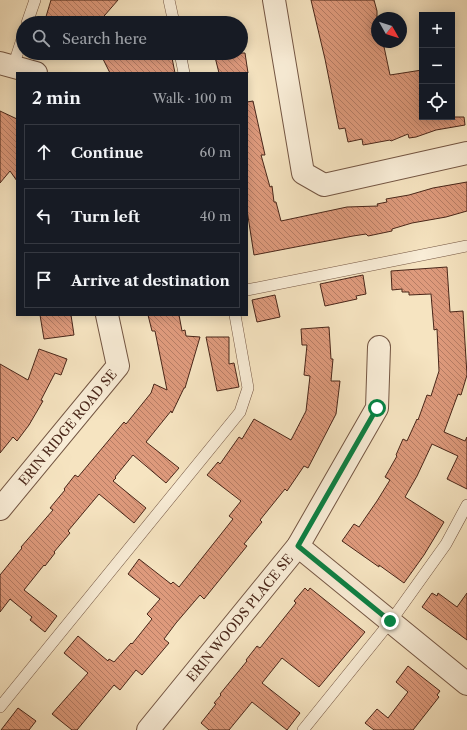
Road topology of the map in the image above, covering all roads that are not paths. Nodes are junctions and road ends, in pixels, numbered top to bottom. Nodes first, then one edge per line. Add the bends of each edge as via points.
1 (35, 0) edge
2 (169, 0) edge
3 (274, 0) edge
4 (29, 16) edge
5 (172, 16) edge
6 (16, 49) edge
7 (181, 60) edge
8 (7, 65) edge
9 (32, 72) edge
10 (184, 72) edge
11 (467, 153) edge
12 (467, 246) edge
13 (248, 290) edge
14 (107, 316) edge
15 (236, 316) edge
16 (379, 347) dead end
17 (467, 504) edge
18 (0, 509) edge
19 (298, 546) junction
20 (390, 621) junction
21 (467, 684) edge
22 (0, 707) edge
23 (148, 730) edge
24 (302, 730) edge

1 - 4 lane
2 - 5 lane
3 - 11 street via 303,173 324,185
6 - 8 lane
7 - 10 lane
8 - 9 street
12 - 13 lane
14 - 18 street, ERIN RIDGE ROAD SE via 118,366
15 - 22 lane via 248,388 240,412
16 - 19 street, ERIN WOODS PLACE SE via 377,408
17 - 20 lane via 446,544
19 - 20 street
19 - 23 street, ERIN WOODS PLACE SE
20 - 21 street
20 - 24 lane

